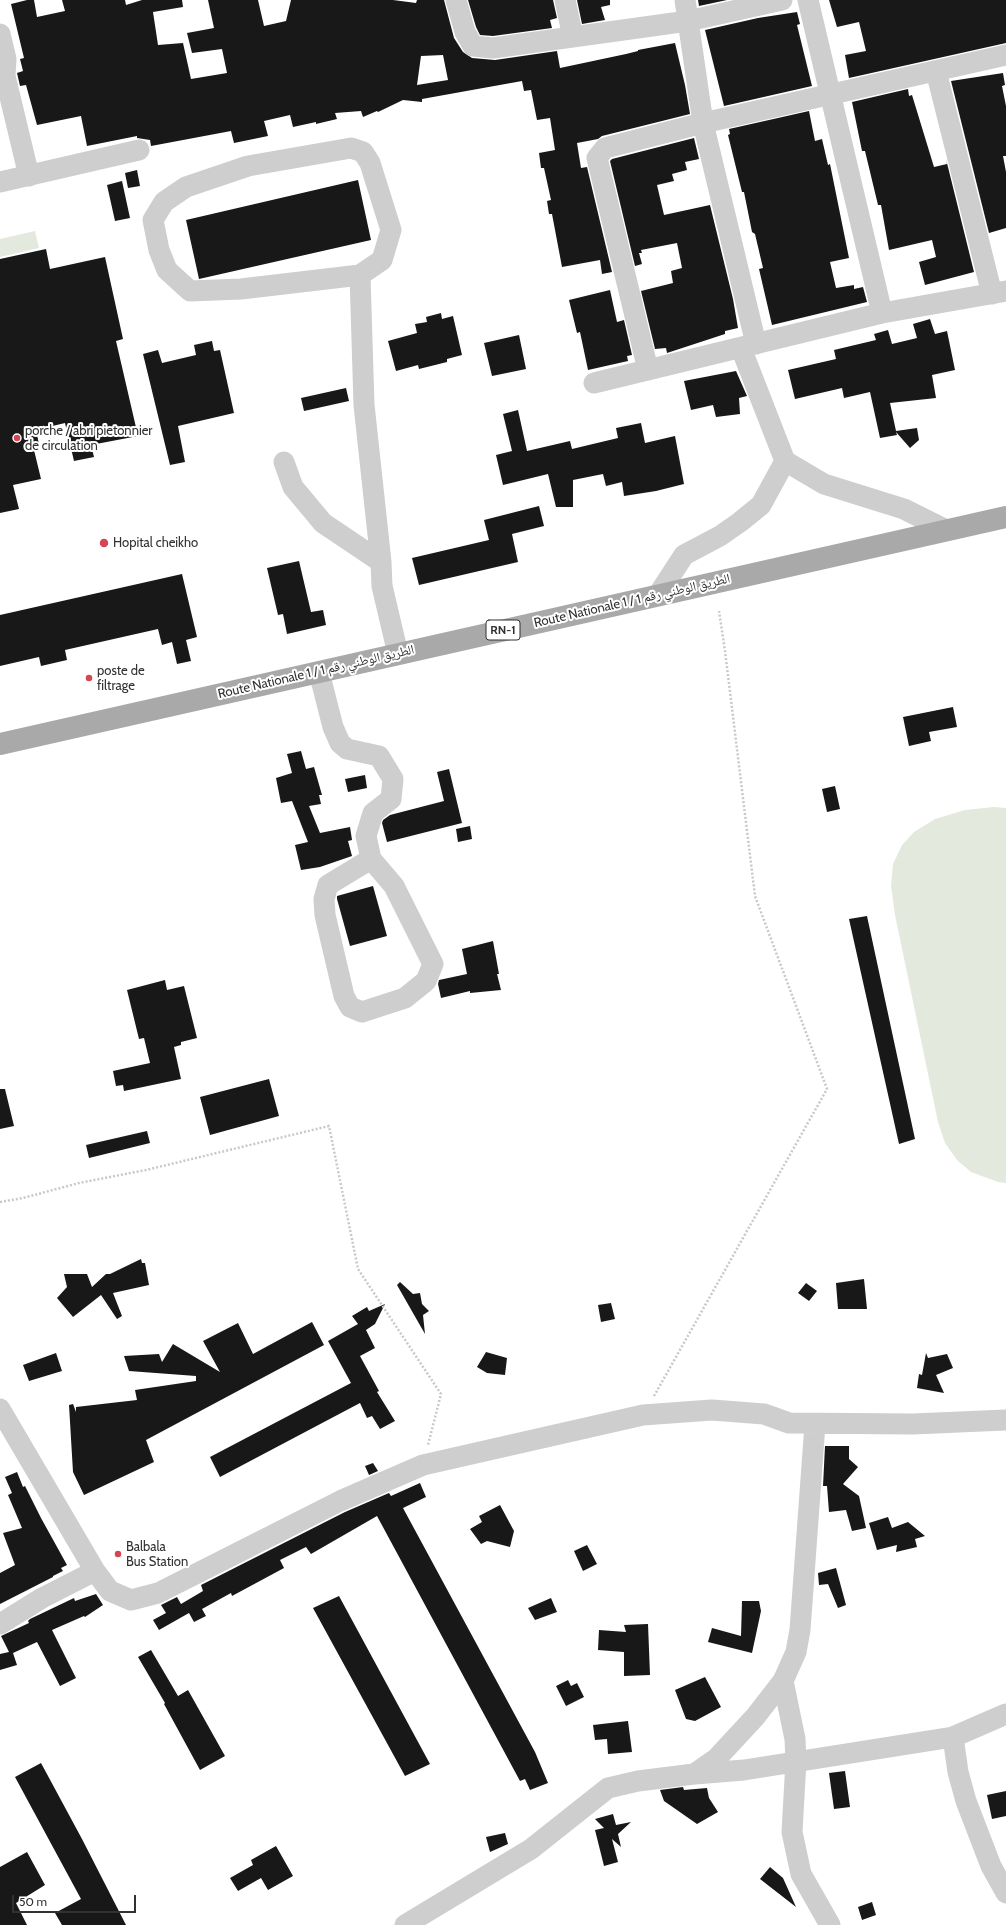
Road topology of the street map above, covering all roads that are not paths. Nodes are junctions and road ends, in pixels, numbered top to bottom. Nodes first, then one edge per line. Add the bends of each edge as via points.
1 (456, 0) edge
2 (565, 0) edge
3 (685, 0) edge
4 (782, 0) edge
5 (808, 0) edge
6 (688, 21) junction
7 (0, 34) edge
8 (573, 37) junction
9 (1006, 55) edge
10 (936, 71) junction
11 (2, 76) edge
12 (830, 95) junction
13 (704, 123) junction
14 (139, 150) dead end
15 (29, 176) junction
16 (0, 182) edge
17 (360, 275) junction
18 (999, 293) edge
19 (882, 313) junction
20 (749, 346) junction
21 (648, 370) junction
22 (594, 383) dead end
23 (785, 461) junction
24 (284, 462) dead end
25 (1006, 517) edge
26 (946, 530) junction
27 (381, 562) junction
28 (658, 595) junction
29 (398, 654) junction
30 (319, 672) junction
31 (0, 744) edge
32 (371, 859) junction
33 (0, 1409) edge
34 (1006, 1420) edge
35 (815, 1424) junction
36 (95, 1571) junction
37 (0, 1624) edge
38 (783, 1681) junction
39 (1006, 1714) edge
40 (953, 1737) junction
41 (796, 1761) junction
42 (694, 1774) junction
43 (1006, 1893) edge
44 (405, 1925) edge
45 (830, 1925) edge

1 - 8 street via 465,32 472,46 493,48
2 - 8 street
3 - 6 street
4 - 6 street
5 - 12 street
6 - 8 street
6 - 13 street
7 - 11 street via 6,59
9 - 10 street
10 - 12 street
10 - 18 street
11 - 15 street
12 - 13 street
12 - 19 street
13 - 20 street
13 - 21 street via 605,148 597,158
14 - 15 street
15 - 16 street
17 - 17 street via 382,260 391,230 370,163 362,152 351,148 248,166 186,187 164,202 153,220 159,250 167,270 190,291 241,289
17 - 27 street via 364,405
18 - 19 street
19 - 20 street
20 - 21 street
20 - 23 street
21 - 22 street
23 - 26 street via 824,484 904,509
23 - 28 street via 760,505 720,536 684,555
24 - 27 street via 293,487 323,523
25 - 26 main road, Route Nationale 1 / الطريق الوطني رقم 1 / RN-1
26 - 28 main road, Route Nationale 1 / الطريق الوطني رقم 1 / RN-1
27 - 29 street via 382,586
28 - 29 main road, Route Nationale 1 / الطريق الوطني رقم 1 / RN-1
29 - 30 main road, Route Nationale 1 / الطريق الوطني رقم 1 / RN-1
30 - 31 main road, Route Nationale 1 / الطريق الوطني رقم 1 / RN-1
30 - 32 street via 333,727 340,743 348,749 379,756 392,780 391,799 373,813 366,836
32 - 32 street via 328,885 324,899 325,915 344,996 350,1007 362,1012 404,998 426,981 433,964 394,886
33 - 36 street
34 - 35 street via 913,1424
35 - 36 street via 789,1423 764,1414 712,1410 643,1415 423,1465 333,1505 158,1593 131,1600 110,1590
35 - 38 street via 800,1630 796,1652
36 - 37 street via 42,1598
38 - 41 street via 795,1739
38 - 42 street via 755,1717 717,1758
39 - 40 street
40 - 41 street
40 - 43 street via 958,1772 968,1807 991,1866
41 - 42 street via 744,1770
41 - 45 street via 792,1832 801,1874
42 - 44 street via 638,1781 608,1788 531,1849

